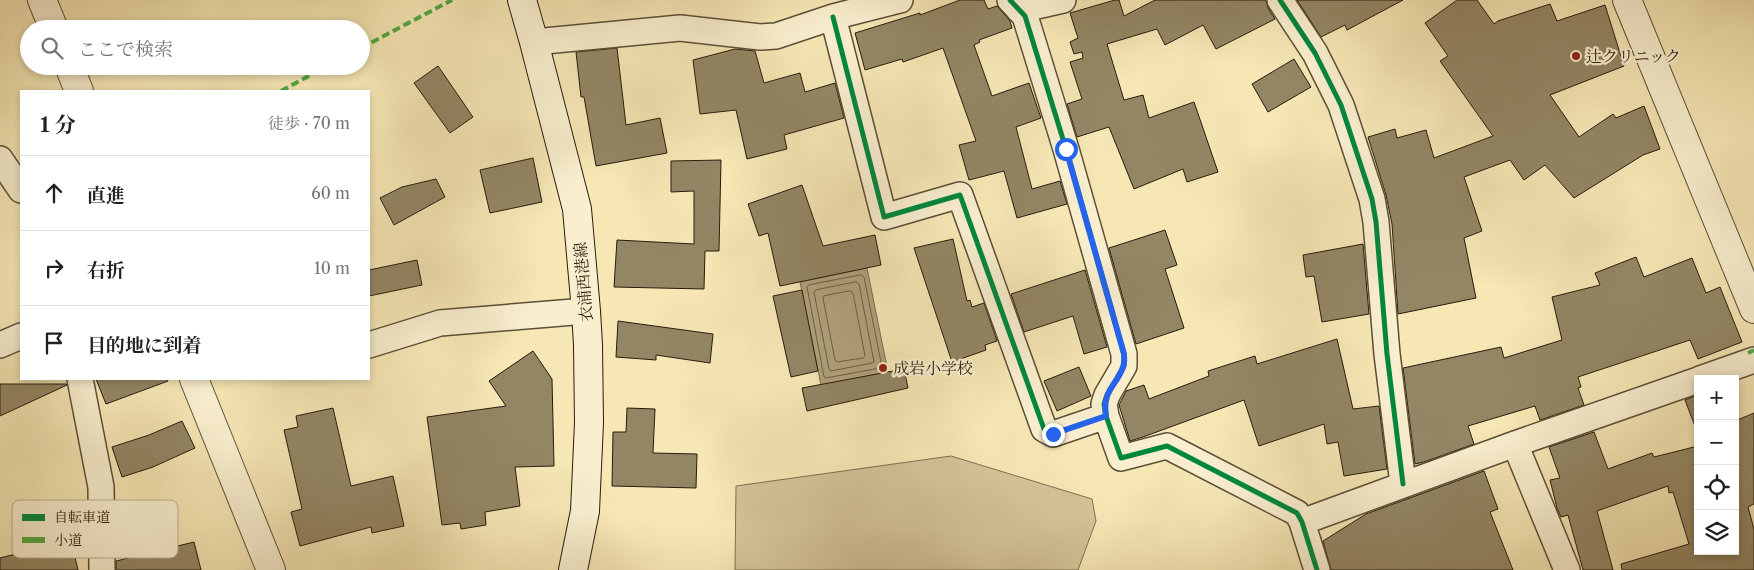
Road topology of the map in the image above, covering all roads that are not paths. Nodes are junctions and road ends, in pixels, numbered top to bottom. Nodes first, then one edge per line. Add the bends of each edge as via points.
1 (42, 0) edge
2 (522, 0) edge
3 (900, 0) edge
4 (1063, 0) edge
5 (1280, 0) edge
6 (1627, 0) edge
7 (1014, 5) edge
8 (833, 17) junction
9 (50, 20) edge
10 (534, 42) junction
11 (73, 75) edge
12 (79, 90) edge
13 (0, 159) edge
14 (20, 189) edge
15 (1754, 310) edge
16 (586, 311) junction
17 (20, 336) edge
18 (0, 345) edge
19 (370, 345) edge
20 (1754, 360) edge
21 (1711, 375) edge
22 (80, 380) edge
23 (194, 380) edge
24 (1694, 381) edge
25 (1106, 416) junction
26 (1515, 444) junction
27 (1403, 484) junction
28 (100, 500) edge
29 (1302, 522) junction
30 (271, 570) edge
31 (573, 570) edge
32 (1317, 570) edge
33 (1567, 570) edge

1 - 9 street
2 - 10 street, 衣浦西港線
3 - 8 street
4 - 7 street
5 - 27 street via 1315,54 1341,104 1372,198
6 - 15 street
7 - 25 street via 1025,16 1124,354 1124,366 1104,404
8 - 10 street via 776,36 680,28
8 - 25 street via 884,216 960,195 1044,429 1053,434
10 - 16 street, 衣浦西港線 via 577,209
11 - 12 street
13 - 14 street
16 - 19 street via 440,323
16 - 31 street, 衣浦西港線 via 589,423 584,511
17 - 18 street
20 - 21 street
22 - 28 street
23 - 30 street
24 - 26 street
25 - 29 street via 1121,458 1167,446 1297,513
26 - 27 street
26 - 33 street
27 - 29 street
29 - 32 street

